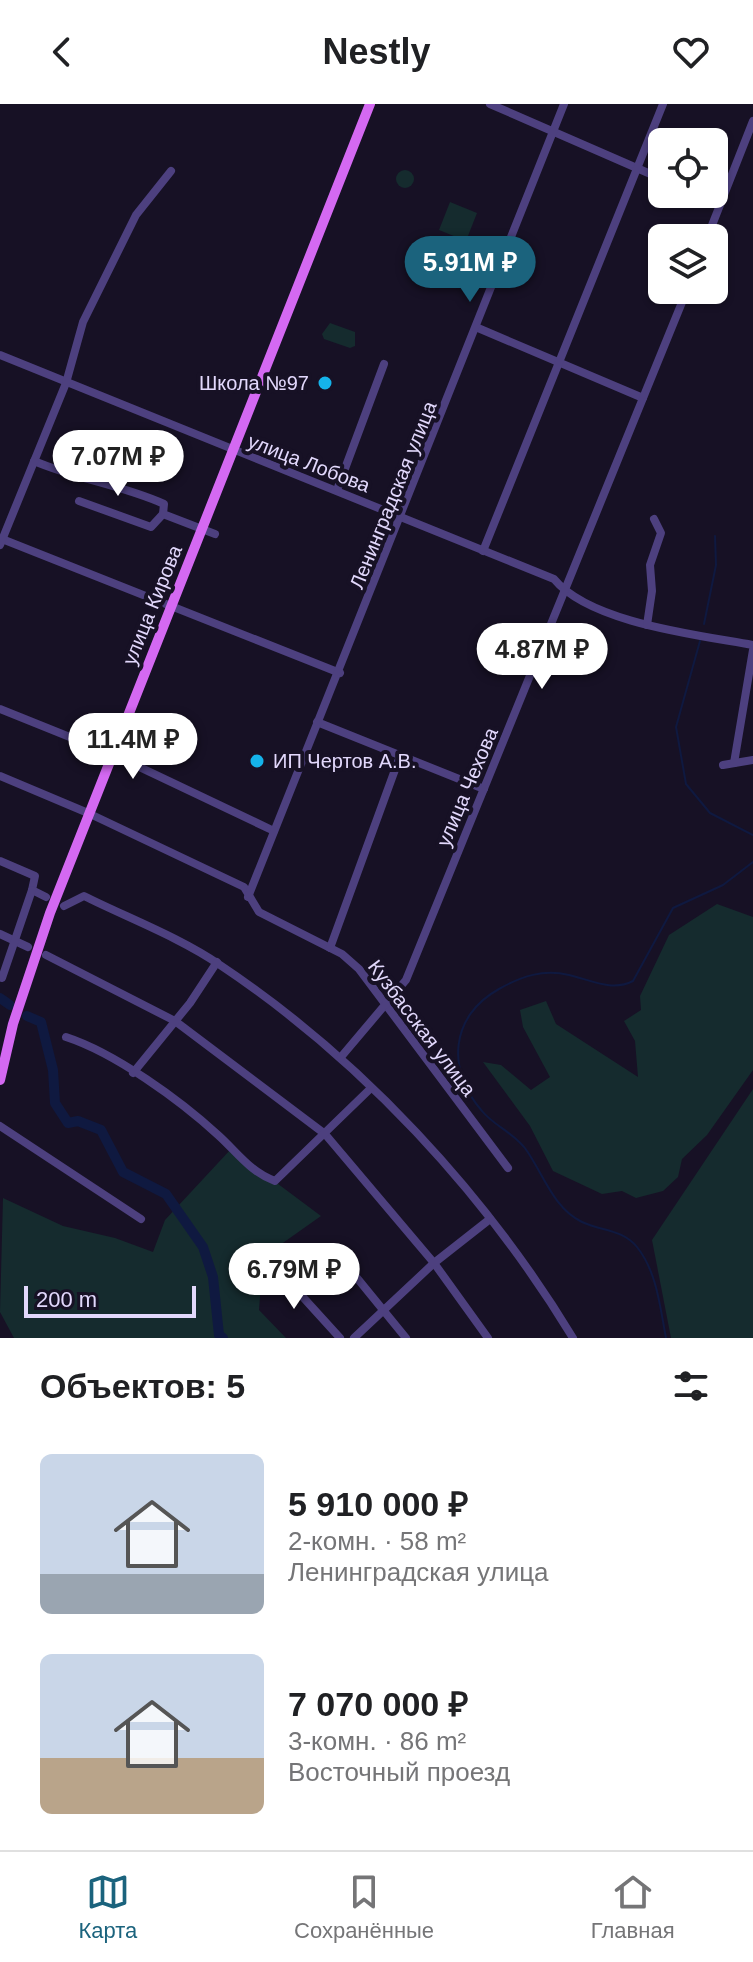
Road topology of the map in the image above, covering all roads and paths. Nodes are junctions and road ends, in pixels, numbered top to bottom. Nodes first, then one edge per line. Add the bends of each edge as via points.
1 (370, 104) edge
2 (490, 104) edge
3 (564, 104) edge
4 (663, 104) edge
5 (753, 121) edge
6 (552, 134) junction
7 (635, 167) junction
8 (171, 171) dead end
9 (648, 173) edge
10 (728, 184) edge
11 (681, 304) edge
12 (478, 328) junction
13 (0, 355) edge
14 (557, 361) junction
15 (384, 364) dead end
16 (66, 383) junction
17 (643, 398) junction
18 (232, 450) junction
19 (34, 461) junction
20 (337, 490) junction
21 (79, 501) dead end
22 (163, 514) junction
23 (400, 515) junction
24 (654, 519) dead end
25 (202, 528) junction
26 (215, 534) dead end
27 (1, 542) edge
28 (483, 551) junction
29 (566, 593) junction
30 (171, 606) junction
31 (647, 625) junction
32 (753, 647) edge
33 (340, 673) junction
34 (0, 709) edge
35 (317, 722) junction
36 (112, 754) junction
37 (400, 756) junction
38 (753, 760) edge
39 (734, 763) junction
40 (723, 765) dead end
41 (0, 776) edge
42 (484, 789) junction
43 (88, 813) junction
44 (274, 831) junction
45 (0, 861) edge
46 (32, 890) junction
47 (46, 897) dead end
48 (248, 897) junction
49 (64, 906) dead end
50 (0, 934) edge
51 (16, 941) junction
52 (28, 947) dead end
53 (330, 948) junction
54 (46, 955) dead end
55 (217, 962) junction
56 (2, 978) edge
57 (385, 1006) junction
58 (175, 1021) junction
59 (66, 1037) dead end
60 (341, 1057) junction
61 (133, 1073) junction
62 (0, 1080) edge
63 (370, 1089) junction
64 (0, 1126) edge
65 (325, 1134) junction
66 (508, 1168) dead end
67 (141, 1219) dead end
68 (490, 1219) junction
69 (335, 1251) dead end
70 (271, 1262) dead end
71 (434, 1263) junction
72 (387, 1310) junction
73 (340, 1338) edge
74 (354, 1338) edge
75 (406, 1338) edge
76 (488, 1338) edge
77 (573, 1338) edge

1 - 18 main road, улица Кирова
2 - 6 street
3 - 6 street, Ленинградская улица
4 - 7 street
5 - 10 street
6 - 7 street
6 - 12 street, Ленинградская улица
7 - 9 street
7 - 14 street
8 - 16 street via 136,215 83,322
11 - 17 street, улица Чехова
12 - 14 street
12 - 23 street, Ленинградская улица
13 - 16 street, улица Лобова
14 - 17 street
14 - 28 street
15 - 20 street
16 - 18 street, улица Лобова
16 - 19 street
17 - 29 street, улица Чехова
18 - 20 street, улица Лобова
18 - 25 main road, улица Кирова
19 - 22 street via 147,497 164,504
19 - 27 street
20 - 23 street, улица Лобова
21 - 22 street via 151,527
22 - 25 street
23 - 28 street, улица Лобова
23 - 33 street, Ленинградская улица
24 - 31 street via 661,533 650,565
25 - 26 street
25 - 30 main road, улица Кирова
27 - 30 street
28 - 29 street, улица Лобова via 554,579
29 - 31 street, улица Лобова
29 - 42 street, улица Чехова
30 - 33 street
30 - 36 main road, улица Кирова
31 - 32 street, улица Лобова
32 - 39 street
33 - 35 street, Ленинградская улица
34 - 36 street
35 - 37 street
35 - 44 street, Ленинградская улица
36 - 43 main road, улица Кирова
36 - 44 street
37 - 42 street
37 - 53 street
38 - 39 street
39 - 40 street
41 - 43 street, Кузбасская улица
42 - 57 street, улица Чехова via 406,980
43 - 48 street, Кузбасская улица via 244,887
43 - 62 main road, улица Кирова via 31,969
44 - 48 street, Ленинградская улица
45 - 46 street via 35,876
46 - 47 street
46 - 51 street
48 - 53 street, Кузбасская улица via 259,912
49 - 55 street via 84,896
50 - 51 street
51 - 52 street
51 - 56 street
53 - 57 street, Кузбасская улица via 359,969
54 - 58 street
55 - 58 street
55 - 60 street
57 - 60 street, улица Чехова
57 - 66 street, Кузбасская улица
58 - 61 street
58 - 65 street
59 - 61 street
60 - 63 street
61 - 65 street via 219,1135 257,1175 275,1181
63 - 65 street
63 - 68 street
64 - 67 street
65 - 71 street
68 - 71 street
68 - 77 street
69 - 72 street
70 - 73 street
71 - 72 street
71 - 76 street
72 - 74 street
72 - 75 street

